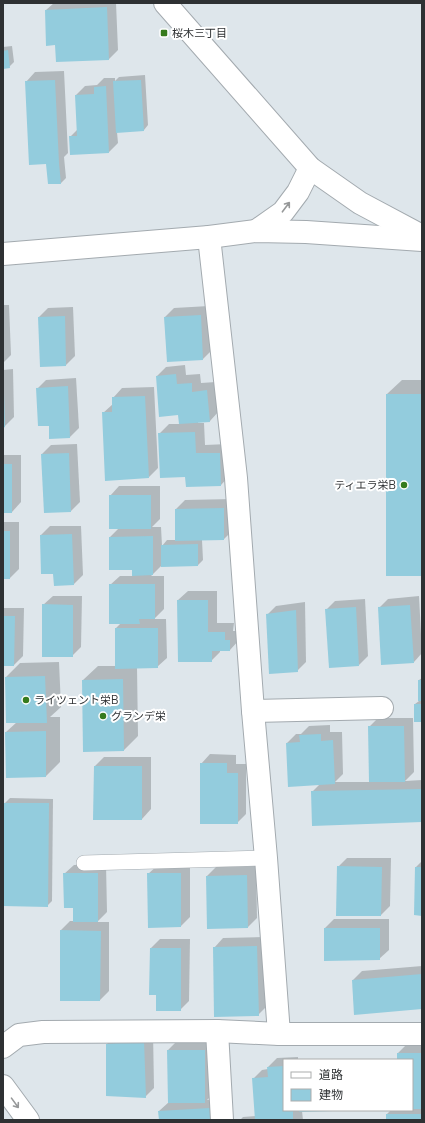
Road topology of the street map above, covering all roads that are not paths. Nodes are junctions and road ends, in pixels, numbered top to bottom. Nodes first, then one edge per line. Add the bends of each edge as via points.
1 (165, 3) edge
2 (310, 168) junction
3 (256, 231) junction
4 (422, 236) edge
5 (209, 237) junction
6 (422, 240) edge
7 (3, 254) edge
8 (382, 708) dead end
9 (253, 711) junction
10 (266, 858) junction
11 (84, 863) dead end
12 (217, 1031) junction
13 (279, 1034) junction
14 (422, 1034) edge
15 (3, 1047) edge
16 (3, 1086) edge
17 (28, 1120) edge
18 (222, 1120) edge

1 - 2 street
3 -> 2 street via 283,212 298,192
2 - 4 street via 360,203
3 - 5 street
3 - 6 street
5 - 7 street
5 - 9 street via 236,478
8 - 9 street
9 - 10 street
10 - 11 lane
10 - 13 street
12 - 13 street
12 - 15 street via 44,1032 19,1035
12 - 18 street
13 - 14 street
16 -> 17 street

